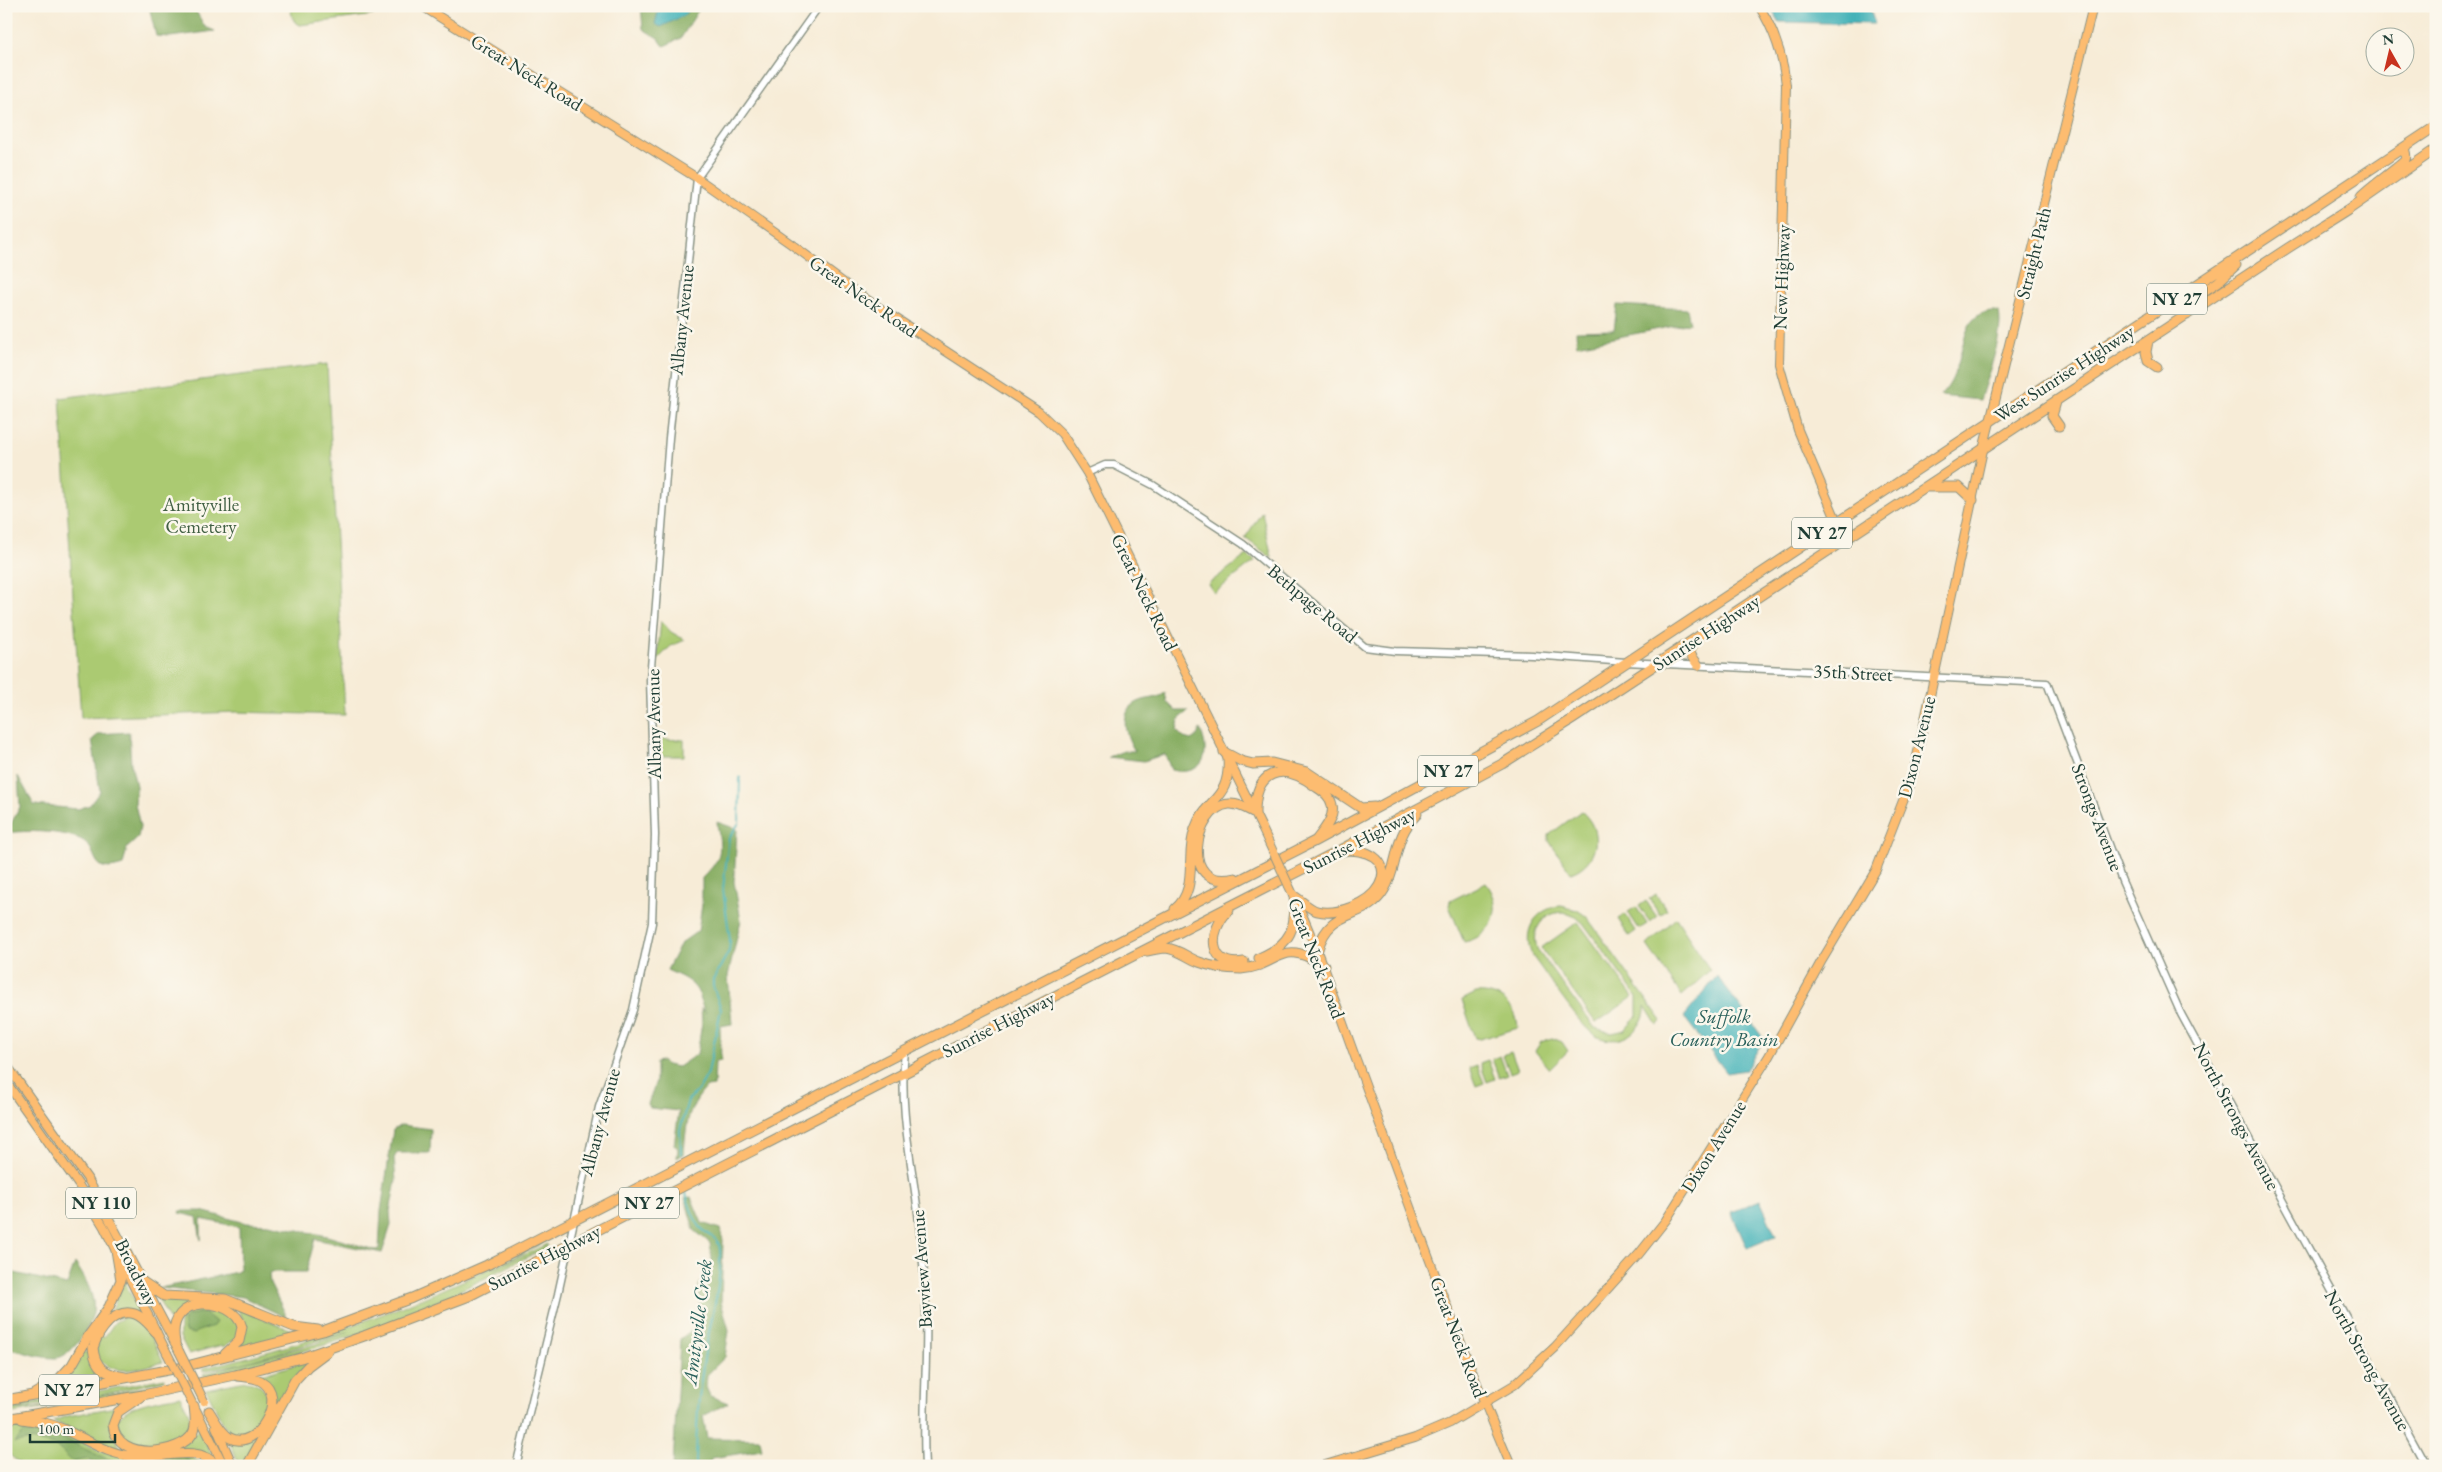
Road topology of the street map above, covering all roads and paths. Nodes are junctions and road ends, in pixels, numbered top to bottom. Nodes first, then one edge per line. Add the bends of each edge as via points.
1 (422, 6) edge
2 (819, 6) edge
3 (1759, 6) edge
4 (2093, 6) edge
5 (2436, 126) edge
6 (2404, 148) junction
7 (2436, 148) edge
8 (696, 178) junction
9 (2348, 210) junction
10 (2255, 248) junction
11 (2187, 315) junction
12 (2148, 341) junction
13 (2156, 367) dead end
14 (2056, 402) junction
15 (1992, 420) junction
16 (2059, 426) dead end
17 (1983, 450) junction
18 (1917, 470) joint
19 (1087, 473) junction
20 (1928, 487) junction
21 (1973, 500) junction
22 (1838, 524) junction
23 (1848, 540) junction
24 (1693, 641) junction
25 (1626, 662) junction
26 (1658, 664) junction
27 (1698, 665) junction
28 (1933, 677) junction
29 (2047, 683) joint
30 (1226, 755) junction
31 (1384, 804) junction
32 (1426, 805) junction
33 (1255, 814) junction
34 (1316, 841) junction
35 (1338, 851) junction
36 (1245, 876) junction
37 (1294, 896) junction
38 (1237, 902) junction
39 (1166, 917) junction
40 (1318, 949) junction
41 (2152, 950) joint
42 (1137, 953) junction
43 (1324, 966) junction
44 (905, 1051) junction
45 (6, 1064) edge
46 (902, 1073) junction
47 (6, 1082) edge
48 (575, 1219) junction
49 (570, 1244) junction
50 (116, 1250) junction
51 (140, 1280) junction
52 (2325, 1280) joint
53 (323, 1331) junction
54 (156, 1332) junction
55 (177, 1346) junction
56 (334, 1346) junction
57 (219, 1358) junction
58 (235, 1375) junction
59 (131, 1378) junction
60 (143, 1395) junction
61 (27, 1397) junction
62 (6, 1400) edge
63 (193, 1404) junction
64 (1484, 1404) junction
65 (209, 1411) junction
66 (10, 1418) edge
67 (217, 1466) edge
68 (224, 1466) edge
69 (233, 1466) edge
70 (247, 1466) edge
71 (516, 1466) edge
72 (925, 1466) edge
73 (1322, 1466) edge
74 (1511, 1466) edge
75 (2427, 1466) edge

1 - 8 main road, Great Neck Road
2 - 8 street, Albany Avenue
3 - 22 main road, New Highway via 1782,52 1786,85 1779,364 1798,430
4 - 15 main road, Straight Path
5 - 6 highway, West Sunrise Highway / NY 27
6 - 9 highway via 2406,156 2403,163 2371,186
6 - 10 highway, West Sunrise Highway / NY 27
7 - 9 highway, West Sunrise Highway / NY 27
8 - 19 main road, Great Neck Road via 863,297 1038,412 1062,434
8 - 48 street, Albany Avenue via 668,438 650,680 654,835 652,922 633,1010 599,1107
9 - 11 highway, West Sunrise Highway / NY 27
10 - 11 highway via 2218,282 2190,300
10 - 15 highway, West Sunrise Highway / NY 27
11 - 12 highway, West Sunrise Highway / NY 27
12 - 13 highway via 2148,361
12 - 14 highway, West Sunrise Highway / NY 27
14 - 16 highway via 2052,416
14 - 17 highway, West Sunrise Highway / NY 27
15 - 17 main road, Straight Path
15 - 18 highway, West Sunrise Highway / NY 27
17 - 20 highway, West Sunrise Highway / NY 27
17 - 21 main road, Straight Path
18 - 22 highway, Sunrise Highway / NY 27
19 - 25 street, Bethpage Road via 1105,465 1114,465 1153,486 1243,544 1365,647
19 - 30 main road, Great Neck Road
20 - 21 highway via 1959,487
20 - 23 highway, Sunrise Highway / NY 27
21 - 28 main road
22 - 23 main road, New Highway
22 - 25 highway, Sunrise Highway / NY 27
23 - 24 highway, Sunrise Highway / NY 27
24 - 26 highway, Sunrise Highway / NY 27
24 - 27 highway via 1690,654
25 - 26 street, Bethpage Road
25 - 31 highway, Sunrise Highway / NY 27 via 1538,721
26 - 27 street, 35th Street
26 - 32 highway, Sunrise Highway / NY 27 via 1502,764
27 - 28 street, 35th Street
28 - 29 street, 35th Street
28 - 64 main road, Dixon Avenue via 1913,775 1876,870 1740,1104 1666,1220 1640,1254 1555,1347 1514,1385
29 - 41 street, Strongs Avenue via 2118,872
30 - 31 highway via 1253,764 1272,763 1307,772 1360,808
30 - 33 main road, Great Neck Road
30 - 39 highway via 1227,784 1204,812 1190,846 1188,895
31 - 34 highway, Sunrise Highway / NY 27
32 - 35 highway, Sunrise Highway / NY 27
32 - 40 highway via 1406,824 1399,837 1383,891 1373,902 1327,927
33 - 34 highway via 1255,797 1266,777 1278,772 1306,779 1328,796 1333,806 1332,816
33 - 36 highway via 1242,806 1230,804 1220,807 1200,831 1197,848 1198,862 1204,873 1214,880
33 - 37 main road, Great Neck Road, bridge
34 - 36 highway, Sunrise Highway / NY 27
35 - 37 highway via 1362,850 1373,854 1380,862 1383,875 1378,887 1369,896 1340,910 1327,912 1315,911
35 - 38 highway, Sunrise Highway / NY 27
36 - 39 highway, Sunrise Highway / NY 27
37 - 38 highway via 1294,929 1283,943 1268,955 1240,963 1220,956 1214,946 1213,934 1221,917
37 - 40 main road, Great Neck Road
38 - 42 highway, Sunrise Highway / NY 27
39 - 44 highway, Sunrise Highway / NY 27
40 - 43 main road, Great Neck Road
41 - 52 street, North Strongs Avenue via 2181,1014
42 - 43 highway via 1165,948 1219,968 1242,969 1296,952 1307,954
42 - 46 highway, Sunrise Highway / NY 27
43 - 64 main road, Great Neck Road
44 - 46 street, Bayview Avenue
44 - 48 highway, Sunrise Highway / NY 27
45 - 51 main road, Broadway / NY 110 via 89,1181
46 - 49 highway, Sunrise Highway / NY 27
46 - 72 street, Bayview Avenue via 926,1307
47 - 50 main road, Broadway / NY 110 via 78,1184
48 - 49 street, Albany Avenue
48 - 53 highway, Sunrise Highway / NY 27 via 459,1278
49 - 56 highway, Sunrise Highway / NY 27 via 469,1296
49 - 71 street, Albany Avenue
50 - 54 main road, Broadway / NY 110
50 - 61 highway via 121,1280 109,1307 62,1377
51 - 53 highway via 164,1296 224,1299 294,1326
51 - 55 main road, Broadway / NY 110
52 - 75 street, North Strong Avenue
53 - 57 highway, Sunrise Highway / NY 27
54 - 59 highway via 137,1314 122,1313 114,1317 95,1340 96,1364 103,1372
54 - 63 main road, Broadway / NY 110, bridge
55 - 57 highway via 173,1332 177,1317 188,1307 202,1305 227,1309 238,1316 242,1331 235,1347
55 - 65 main road, Broadway / NY 110, bridge
56 - 58 highway, Sunrise Highway / NY 27
56 - 70 highway via 295,1380
57 - 59 highway, Sunrise Highway / NY 27
58 - 60 highway, Sunrise Highway / NY 27
58 - 65 highway via 260,1381 270,1392 271,1407 258,1432 247,1439 231,1438
59 - 61 highway, Sunrise Highway / NY 27
60 - 63 highway via 118,1412 113,1425 120,1443 133,1450 167,1448 188,1440 195,1427
60 - 66 highway, Sunrise Highway / NY 27
61 - 62 highway, Sunrise Highway / NY 27
63 - 68 main road, Broadway / NY 110
64 - 73 main road, Dixon Avenue via 1415,1438
64 - 74 main road, Great Neck Road
65 - 69 main road, Broadway / NY 110
66 - 67 highway via 48,1423 106,1451 149,1457 197,1454 212,1460

